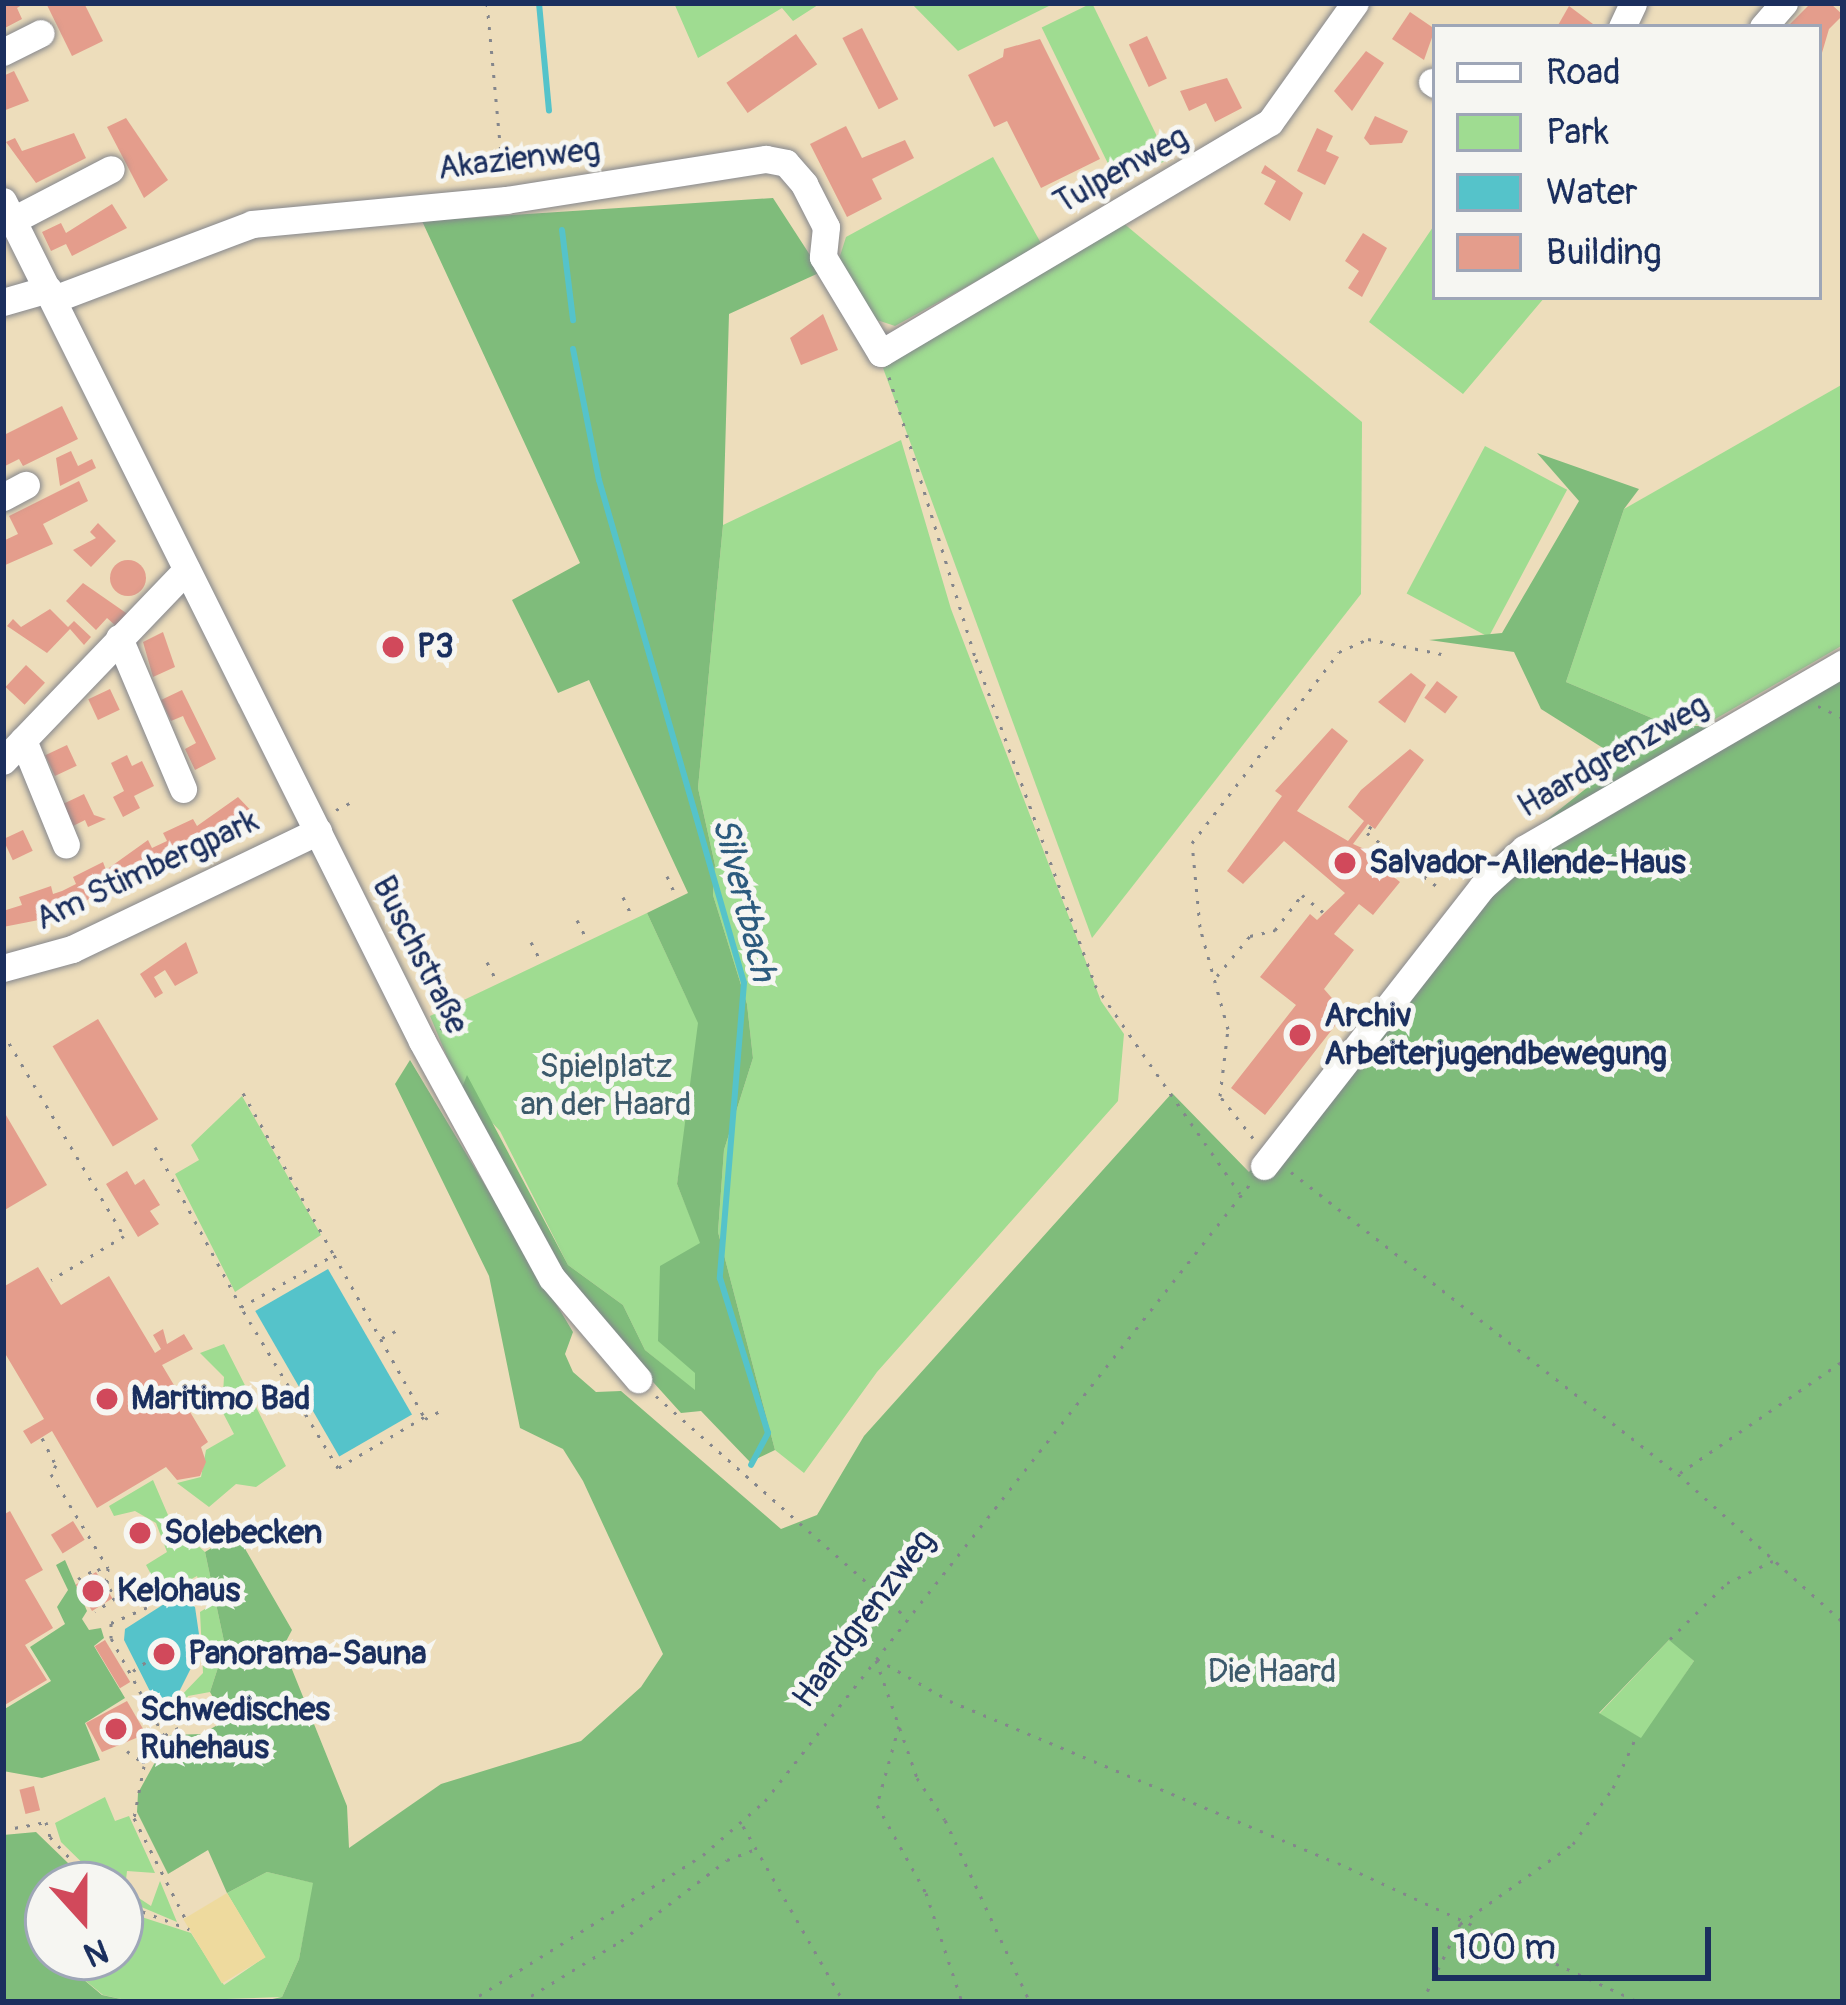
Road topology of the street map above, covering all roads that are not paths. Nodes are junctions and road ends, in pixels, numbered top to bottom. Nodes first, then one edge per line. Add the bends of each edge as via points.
1 (1355, 3) edge
2 (41, 33) dead end
3 (3, 52) edge
4 (111, 169) dead end
5 (8, 211) edge
6 (51, 294) junction
7 (3, 302) edge
8 (881, 353) joint
9 (186, 570) junction
10 (119, 638) junction
11 (1843, 663) edge
12 (23, 740) junction
13 (3, 761) edge
14 (183, 789) dead end
15 (316, 825) junction
16 (67, 845) dead end
17 (3, 968) edge
18 (1267, 1161) road end
19 (638, 1379) road end

1 - 8 street, Tulpenweg via 1270,122
2 - 3 street
4 - 5 street, Buschstraße
5 - 6 street, Buschstraße
6 - 7 street, Akazienweg
6 - 8 street, Akazienweg via 253,224 506,200 749,161 786,163 826,226 824,257
6 - 9 street, Buschstraße
9 - 10 street
9 - 15 street, Buschstraße
10 - 12 street
10 - 14 street
11 - 18 street, Haardgrenzweg via 1525,849 1482,887
12 - 13 street
12 - 16 street
15 - 17 street, Am Stimbergpark via 72,949
15 - 19 street, Buschstraße via 552,1278

